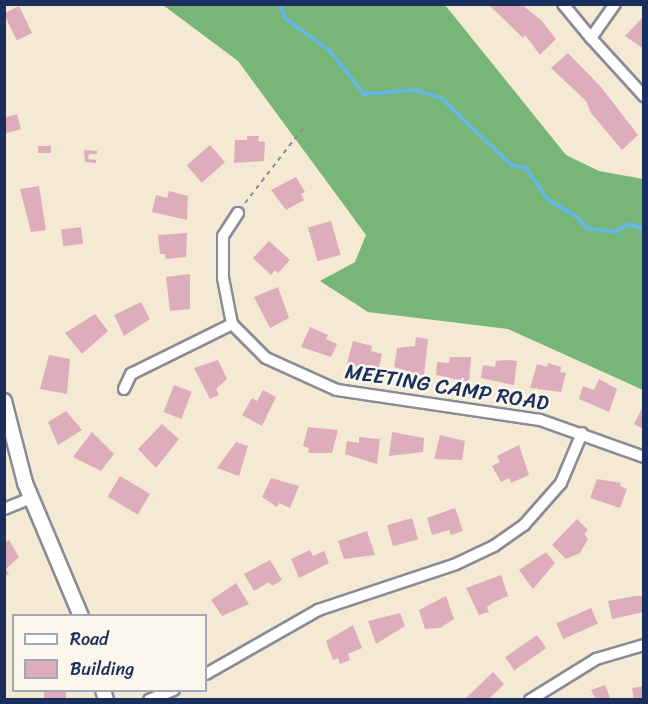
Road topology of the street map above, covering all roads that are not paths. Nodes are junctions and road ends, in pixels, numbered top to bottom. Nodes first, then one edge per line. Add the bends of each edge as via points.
1 (563, 4) edge
2 (615, 4) edge
3 (591, 38) junction
4 (644, 96) edge
5 (238, 213) road end
6 (232, 324) junction
7 (124, 389) dead end
8 (4, 401) edge
9 (582, 433) junction
10 (644, 458) edge
11 (31, 498) junction
12 (4, 509) edge
13 (81, 614) edge
14 (644, 645) edge
15 (207, 673) edge
16 (168, 692) edge
17 (149, 699) edge
18 (530, 699) edge

1 - 3 street
2 - 3 street
3 - 4 street
5 - 6 street via 223,236 223,278
6 - 7 street via 131,374
6 - 9 street, MEETING CAMP ROAD via 266,358 337,390 516,415
8 - 11 street
9 - 10 street, MEETING CAMP ROAD
9 - 15 street via 561,483 531,518 494,546 456,564 318,610
11 - 12 street
11 - 13 street
14 - 18 street via 596,659
16 - 17 street

